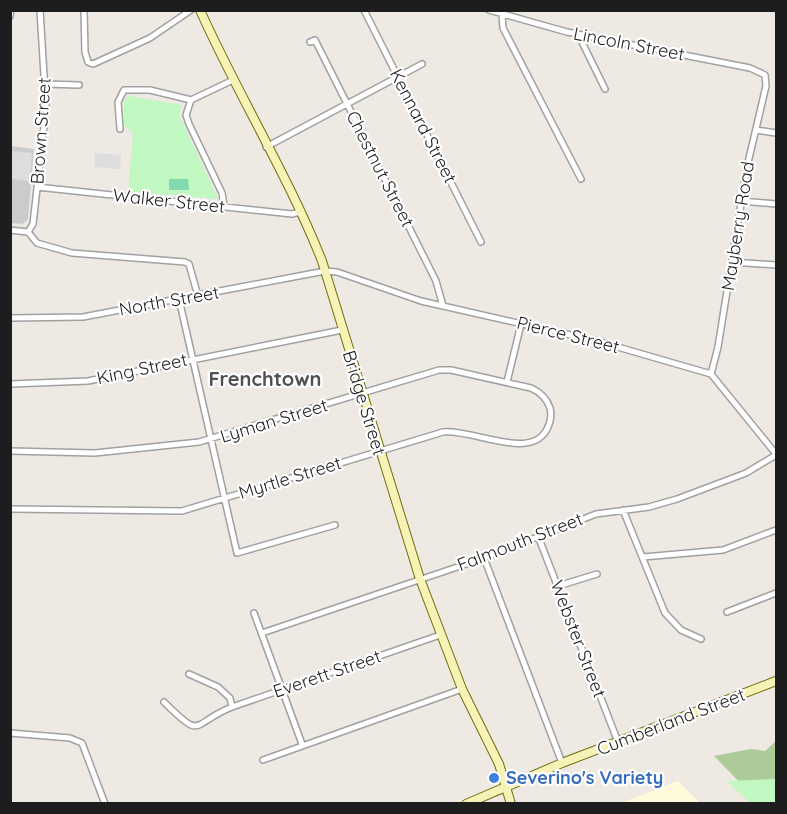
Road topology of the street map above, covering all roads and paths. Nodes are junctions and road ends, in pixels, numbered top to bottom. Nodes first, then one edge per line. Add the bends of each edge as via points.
1 (11, 10) edge
2 (40, 10) edge
3 (84, 10) edge
4 (191, 10) edge
5 (200, 10) edge
6 (364, 10) edge
7 (489, 10) edge
8 (10, 15) edge
9 (502, 15) junction
10 (578, 34) junction
11 (310, 42) dead end
12 (422, 64) dead end
13 (398, 76) junction
14 (765, 79) joint
15 (232, 80) junction
16 (46, 84) junction
17 (79, 85) dead end
18 (605, 89) dead end
19 (191, 100) junction
20 (346, 103) junction
21 (120, 129) dead end
22 (756, 130) junction
23 (777, 133) edge
24 (266, 147) junction
25 (580, 179) dead end
26 (37, 187) junction
27 (741, 201) junction
28 (777, 204) edge
29 (224, 206) junction
30 (300, 212) junction
31 (10, 231) edge
32 (28, 232) junction
33 (481, 242) dead end
34 (732, 262) junction
35 (777, 265) edge
36 (325, 272) junction
37 (198, 296) junction
38 (179, 299) junction
39 (443, 306) junction
40 (10, 318) edge
41 (521, 324) junction
42 (342, 330) junction
43 (192, 359) junction
44 (711, 374) junction
45 (507, 382) junction
46 (10, 384) edge
47 (362, 394) junction
48 (551, 416) joint
49 (211, 440) junction
50 (379, 450) junction
51 (10, 451) edge
52 (777, 454) edge
53 (224, 499) junction
54 (10, 509) edge
55 (623, 510) junction
56 (335, 525) dead end
57 (777, 530) edge
58 (538, 536) junction
59 (643, 557) junction
60 (484, 558) junction
61 (597, 574) dead end
62 (420, 579) junction
63 (558, 586) junction
64 (777, 592) edge
65 (727, 612) dead end
66 (254, 613) dead end
67 (262, 633) junction
68 (440, 635) junction
69 (701, 639) dead end
70 (189, 674) dead end
71 (777, 681) edge
72 (283, 689) junction
73 (462, 689) junction
74 (164, 702) dead end
75 (232, 707) junction
76 (10, 732) edge
77 (618, 742) junction
78 (302, 744) junction
79 (263, 760) dead end
80 (562, 763) junction
81 (507, 786) junction
82 (105, 804) edge
83 (466, 804) edge
84 (511, 804) edge

1 - 8 street
2 - 16 street, Brown Street
3 - 4 street via 85,52 88,62 93,64 150,38
5 - 15 street, Bridge Street
6 - 13 street, Kennard Street
7 - 9 street, Lincoln Street
9 - 10 street, Lincoln Street
9 - 25 street via 503,28
10 - 14 street, Lincoln Street via 750,68 761,72
10 - 18 street
11 - 20 street, Chestnut Street via 315,40
12 - 13 street
13 - 20 street
13 - 33 street, Kennard Street
14 - 22 street, Mayberry Road
15 - 19 street
15 - 24 street, Bridge Street
16 - 17 street
16 - 26 street, Brown Street
19 - 21 street via 150,90 124,90 118,102
19 - 29 street via 186,115 222,193
20 - 24 street
20 - 39 street, Chestnut Street via 436,281
22 - 23 street
22 - 27 street, Mayberry Road
24 - 30 street, Bridge Street
26 - 29 street, Walker Street
26 - 32 street, Brown Street via 33,224
27 - 28 street
27 - 34 street, Mayberry Road
29 - 30 street, Walker Street
30 - 36 street, Bridge Street
31 - 32 street
32 - 37 street via 37,243 83,255 185,262 189,264
34 - 35 street
34 - 44 street, Mayberry Road
36 - 37 street, North Street
36 - 39 street, Pierce Street via 343,273
36 - 42 street, Bridge Street
37 - 38 street, North Street
38 - 40 street, North Street via 83,317
38 - 43 street
39 - 41 street, Pierce Street
41 - 44 street, Pierce Street
41 - 45 street
42 - 43 street, King Street
42 - 47 street, Bridge Street
43 - 46 street, King Street via 77,382
43 - 49 street
44 - 52 street
45 - 47 street, Lyman Street via 439,370
45 - 48 street, Lyman Street via 542,395
47 - 49 street, Lyman Street
47 - 50 street, Bridge Street
48 - 50 street, Myrtle Street via 544,434 528,444 449,431
49 - 51 street, Lyman Street via 95,453
49 - 53 street
50 - 53 street, Myrtle Street
50 - 62 street, Bridge Street
52 - 55 street, Falmouth Street via 746,473 677,500
53 - 54 street, Myrtle Street via 172,512
53 - 56 street via 237,552
55 - 58 street, Falmouth Street via 596,514
55 - 59 street
57 - 59 street via 723,550
58 - 60 street, Falmouth Street
58 - 63 street, Webster Street
59 - 69 street via 668,617 681,630
60 - 62 street, Falmouth Street
60 - 80 street
61 - 63 street
62 - 67 street, Falmouth Street
62 - 68 street, Bridge Street
63 - 77 street, Webster Street
64 - 65 street
66 - 67 street
67 - 72 street
68 - 72 street, Everett Street
68 - 73 street, Bridge Street
70 - 75 street via 218,687 230,698
71 - 77 street, Cumberland Street
72 - 75 street, Everett Street
72 - 78 street
73 - 78 street
73 - 81 street, Bridge Street
74 - 75 street, Everett Street via 185,723 197,727
76 - 82 street via 82,743
77 - 80 street, Cumberland Street
78 - 79 street
80 - 81 street, Cumberland Street
81 - 83 street, Cumberland Street
81 - 84 street, Bridge Street

